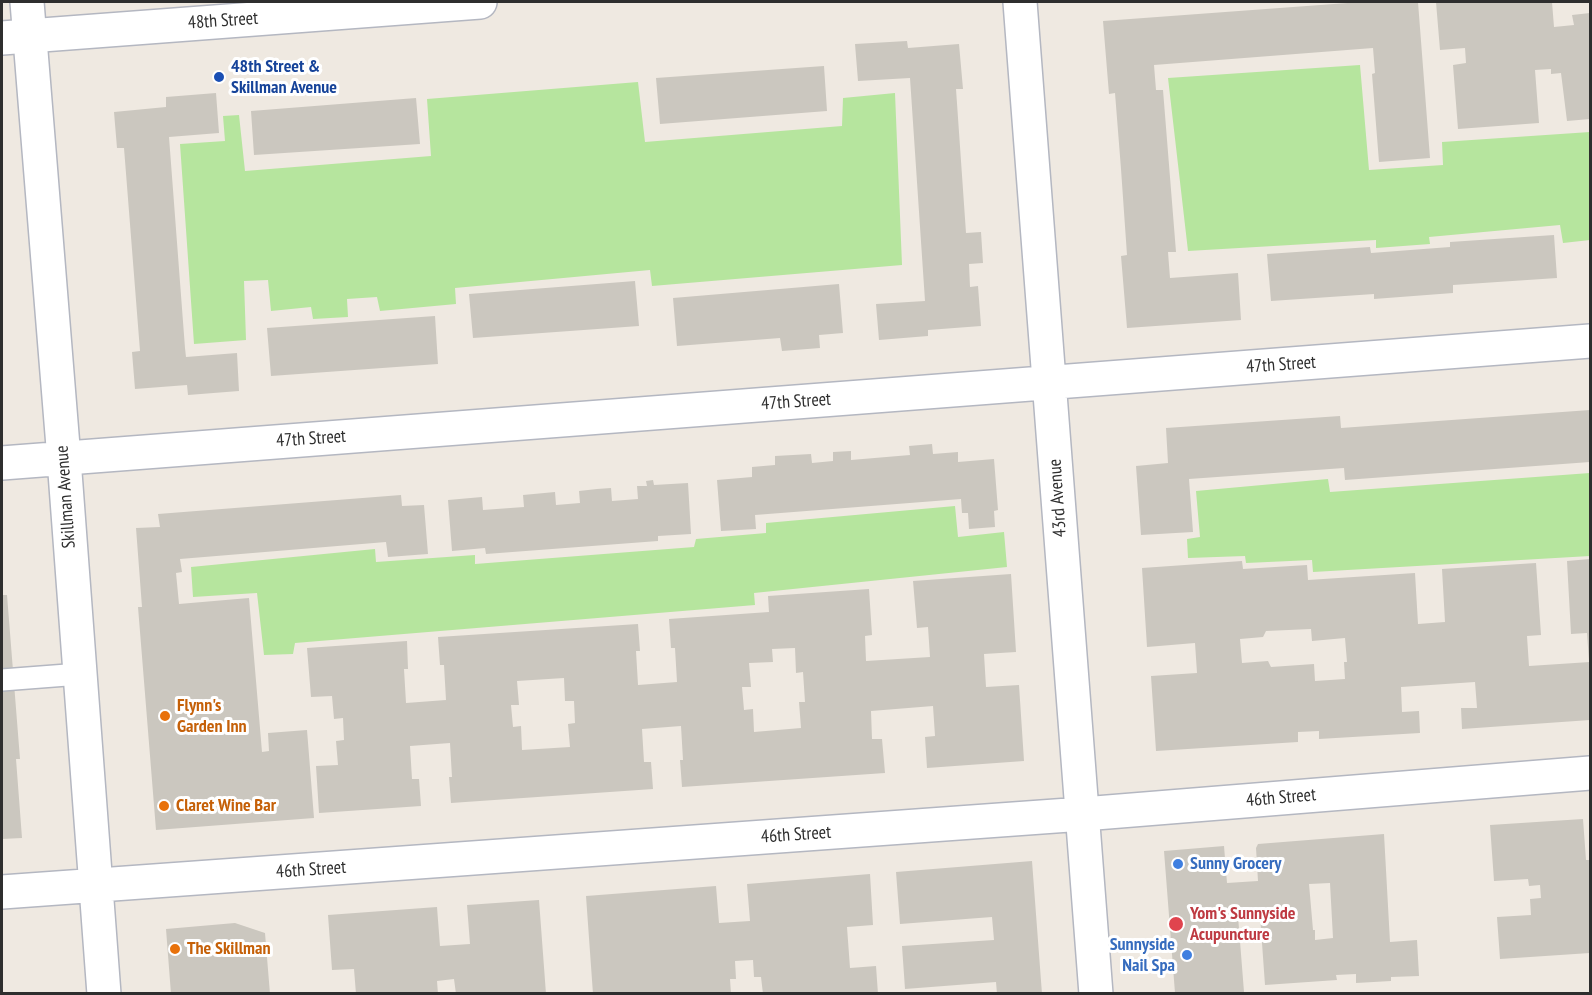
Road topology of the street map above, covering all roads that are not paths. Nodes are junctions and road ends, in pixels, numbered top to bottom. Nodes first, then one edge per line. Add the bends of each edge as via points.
1 (27, 2) edge
2 (480, 2) edge
3 (1020, 2) edge
4 (16, 37) edge
5 (1590, 341) edge
6 (1050, 382) junction
7 (64, 459) junction
8 (2, 463) edge
9 (80, 674) junction
10 (2, 680) edge
11 (1590, 773) edge
12 (1083, 814) junction
13 (95, 885) junction
14 (2, 892) edge
15 (104, 993) edge
16 (1096, 993) edge

1 - 4 street, Skillman Avenue
2 - 4 street, 48th Street
3 - 6 street, 43rd Avenue
4 - 7 street, Skillman Avenue
5 - 6 street, 47th Street
6 - 7 street, 47th Street
6 - 12 street, 43rd Avenue
7 - 8 street, 47th Street
7 - 9 street, Skillman Avenue
9 - 10 lane
9 - 13 street, Skillman Avenue
11 - 12 street, 46th Street
12 - 13 street, 46th Street
12 - 16 street, 43rd Avenue
13 - 14 street, 46th Street
13 - 15 street, Skillman Avenue

